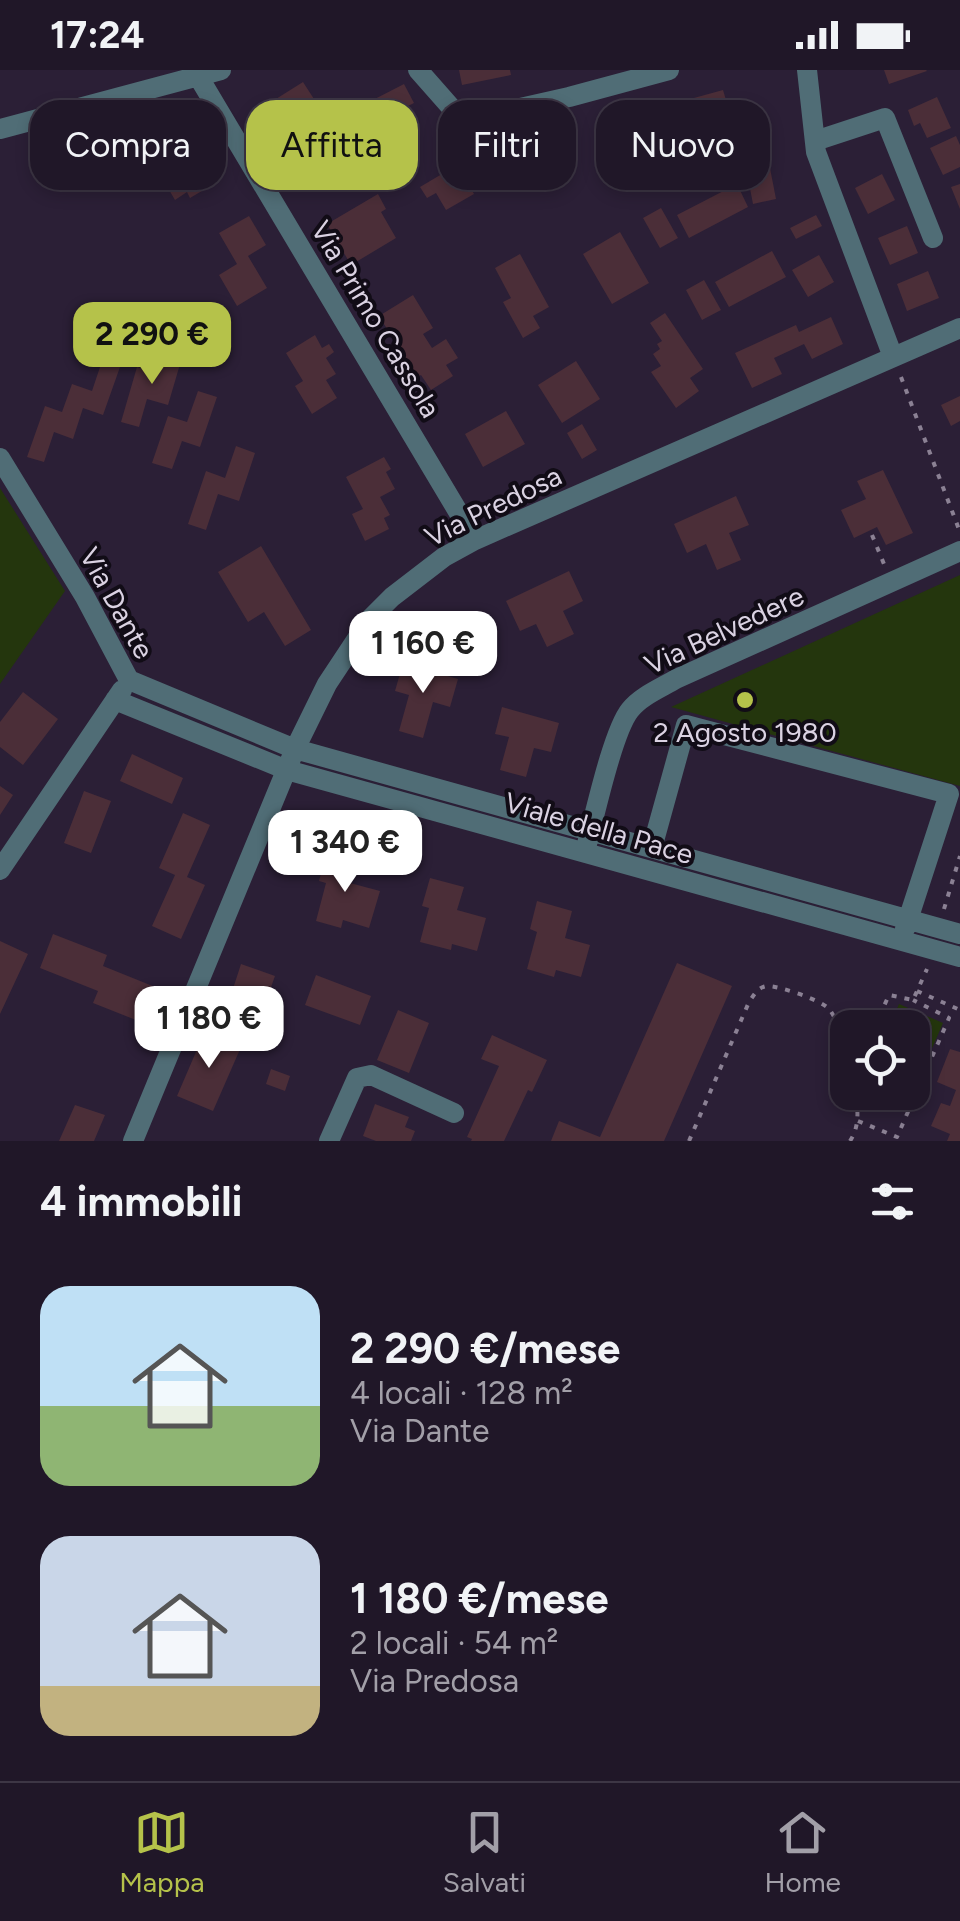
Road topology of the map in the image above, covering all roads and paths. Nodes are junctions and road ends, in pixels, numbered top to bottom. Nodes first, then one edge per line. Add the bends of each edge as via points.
1 (221, 70) edge
2 (418, 70) edge
3 (668, 70) edge
4 (807, 70) edge
5 (198, 76) junction
6 (0, 128) edge
7 (815, 141) junction
8 (933, 238) dead end
9 (960, 328) edge
10 (893, 357) junction
11 (0, 458) edge
12 (960, 532) edge
13 (872, 535) dead end
14 (475, 540) junction
15 (960, 551) edge
16 (892, 582) junction
17 (129, 680) junction
18 (115, 700) junction
19 (296, 749) junction
20 (287, 770) junction
21 (590, 831) junction
22 (652, 848) junction
23 (585, 852) junction
24 (960, 856) edge
25 (958, 866) edge
26 (0, 870) edge
27 (765, 880) junction
28 (759, 901) junction
29 (908, 920) junction
30 (939, 928) junction
31 (960, 934) edge
32 (902, 941) junction
33 (960, 957) edge
34 (929, 965) dead end
35 (917, 991) junction
36 (913, 1000) junction
37 (882, 1010) edge
38 (960, 1010) edge
39 (830, 1011) edge
40 (857, 1110) edge
41 (454, 1113) dead end
42 (858, 1120) junction
43 (139, 1139) edge
44 (329, 1141) edge
45 (689, 1141) edge
46 (850, 1141) edge

1 - 5 street
2 - 3 street via 463,121
4 - 7 street
5 - 6 street
5 - 14 street, Via Primo Cassola
7 - 8 street via 885,118
7 - 10 street
9 - 10 street, Via Predosa
10 - 12 path
10 - 14 street, Via Predosa
11 - 17 street, Via Dante
13 - 16 path
14 - 19 street, Via Predosa via 418,576 370,619 327,684
15 - 16 street, Via Belvedere
16 - 21 street, Via Belvedere via 676,679 630,710
17 - 18 street, Via Dante
17 - 19 street, Viale della Pace
18 - 20 street, Viale della Pace
18 - 26 street, Via Dante
19 - 20 street, Via Predosa
19 - 21 street, Viale della Pace
20 - 23 street, Viale della Pace
20 - 43 street, Via Predosa
21 - 22 street, Viale della Pace
21 - 23 street, Via Belvedere
22 - 27 street, Viale della Pace
22 - 29 street via 686,726 949,794
23 - 28 street, Viale della Pace
24 - 25 path
25 - 30 path
27 - 28 street
27 - 29 street, Viale della Pace
28 - 32 street, Viale della Pace
29 - 30 street, Viale della Pace
29 - 32 street
30 - 31 street, Viale della Pace
32 - 33 street, Viale della Pace
34 - 35 path
35 - 36 path
35 - 38 path
36 - 37 path via 889,995
36 - 42 path via 949,1018 897,1137
39 - 45 path via 785,990 760,988
40 - 42 path
41 - 44 street via 371,1075 357,1078
42 - 46 path

